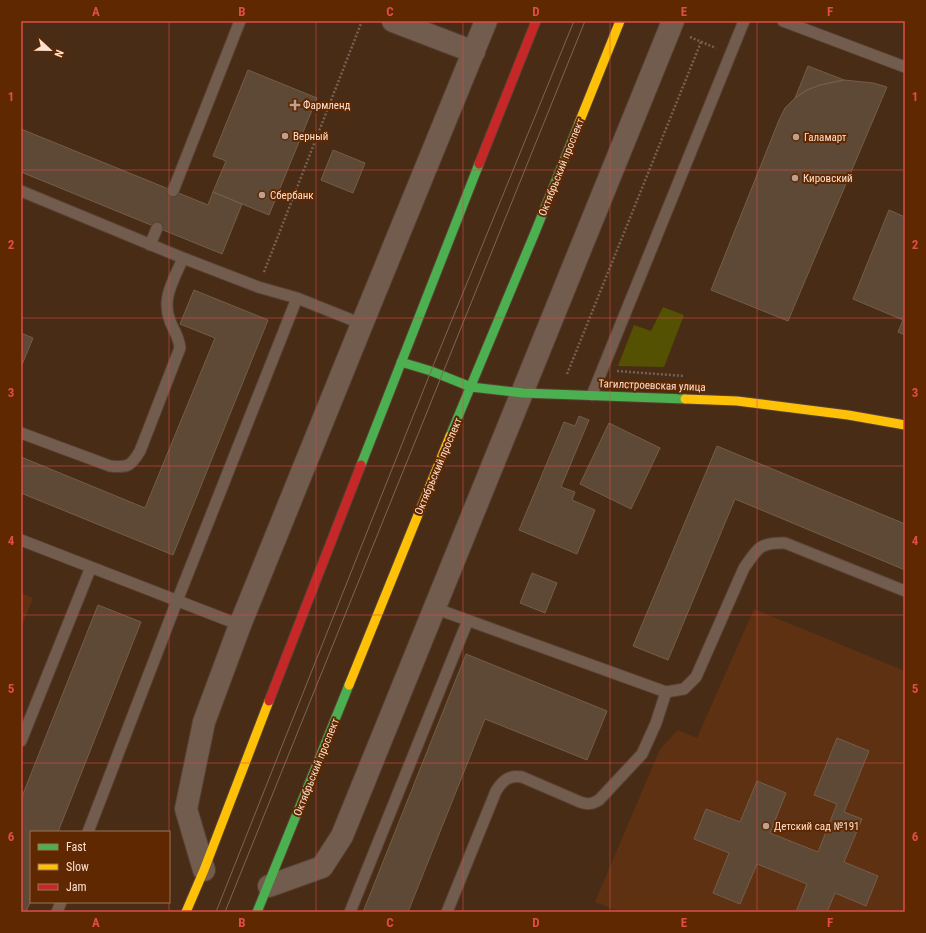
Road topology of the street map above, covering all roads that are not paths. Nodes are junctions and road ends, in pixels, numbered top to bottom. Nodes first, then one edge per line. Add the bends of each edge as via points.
1 (240, 21) edge
2 (393, 21) edge
3 (486, 21) edge
4 (536, 21) edge
5 (620, 21) edge
6 (744, 21) edge
7 (783, 21) edge
8 (672, 24) edge
9 (474, 52) junction
10 (905, 66) edge
11 (21, 191) edge
12 (173, 191) dead end
13 (157, 228) dead end
14 (150, 245) junction
15 (183, 258) junction
16 (297, 298) junction
17 (362, 324) junction
18 (401, 362) junction
19 (471, 387) junction
20 (523, 393) junction
21 (592, 395) junction
22 (905, 425) edge
23 (21, 433) edge
24 (21, 540) edge
25 (91, 567) junction
26 (905, 592) edge
27 (177, 602) junction
28 (434, 608) junction
29 (468, 620) junction
30 (240, 625) junction
31 (666, 692) junction
32 (21, 741) edge
33 (88, 831) edge
34 (204, 870) junction
35 (269, 886) junction
36 (186, 912) edge
37 (257, 912) edge
38 (350, 912) edge
39 (447, 912) edge

1 - 12 lane
2 - 9 street
3 - 9 street
4 - 18 main road
5 - 19 main road, Октябрьский проспект
6 - 21 lane
7 - 10 lane
8 - 20 street
9 - 17 street
11 - 14 lane
13 - 14 lane
14 - 15 lane
15 - 16 lane via 258,288
15 - 23 lane via 167,296 166,306 171,324 180,340 180,348 140,451 130,465 110,466
16 - 17 lane
16 - 27 lane
17 - 30 street
18 - 19 main road, Тагилстроевская улица
18 - 34 main road
19 - 20 main road, Тагилстроевская улица
19 - 35 main road, Октябрьский проспект
20 - 21 main road, Тагилстроевская улица
20 - 28 street
21 - 22 main road, Тагилстроевская улица via 737,401
24 - 25 lane
25 - 27 lane
25 - 32 lane
26 - 31 lane via 785,543 773,542 762,545 744,568 696,677 684,689
27 - 30 lane
27 - 33 lane
28 - 29 lane
28 - 35 street via 342,836 322,866
29 - 31 lane
29 - 38 lane
30 - 34 street via 204,722 186,809
31 - 39 lane via 642,754 599,800 587,804 580,802 522,777 514,776 501,782
34 - 36 main road
35 - 37 main road, Октябрьский проспект

